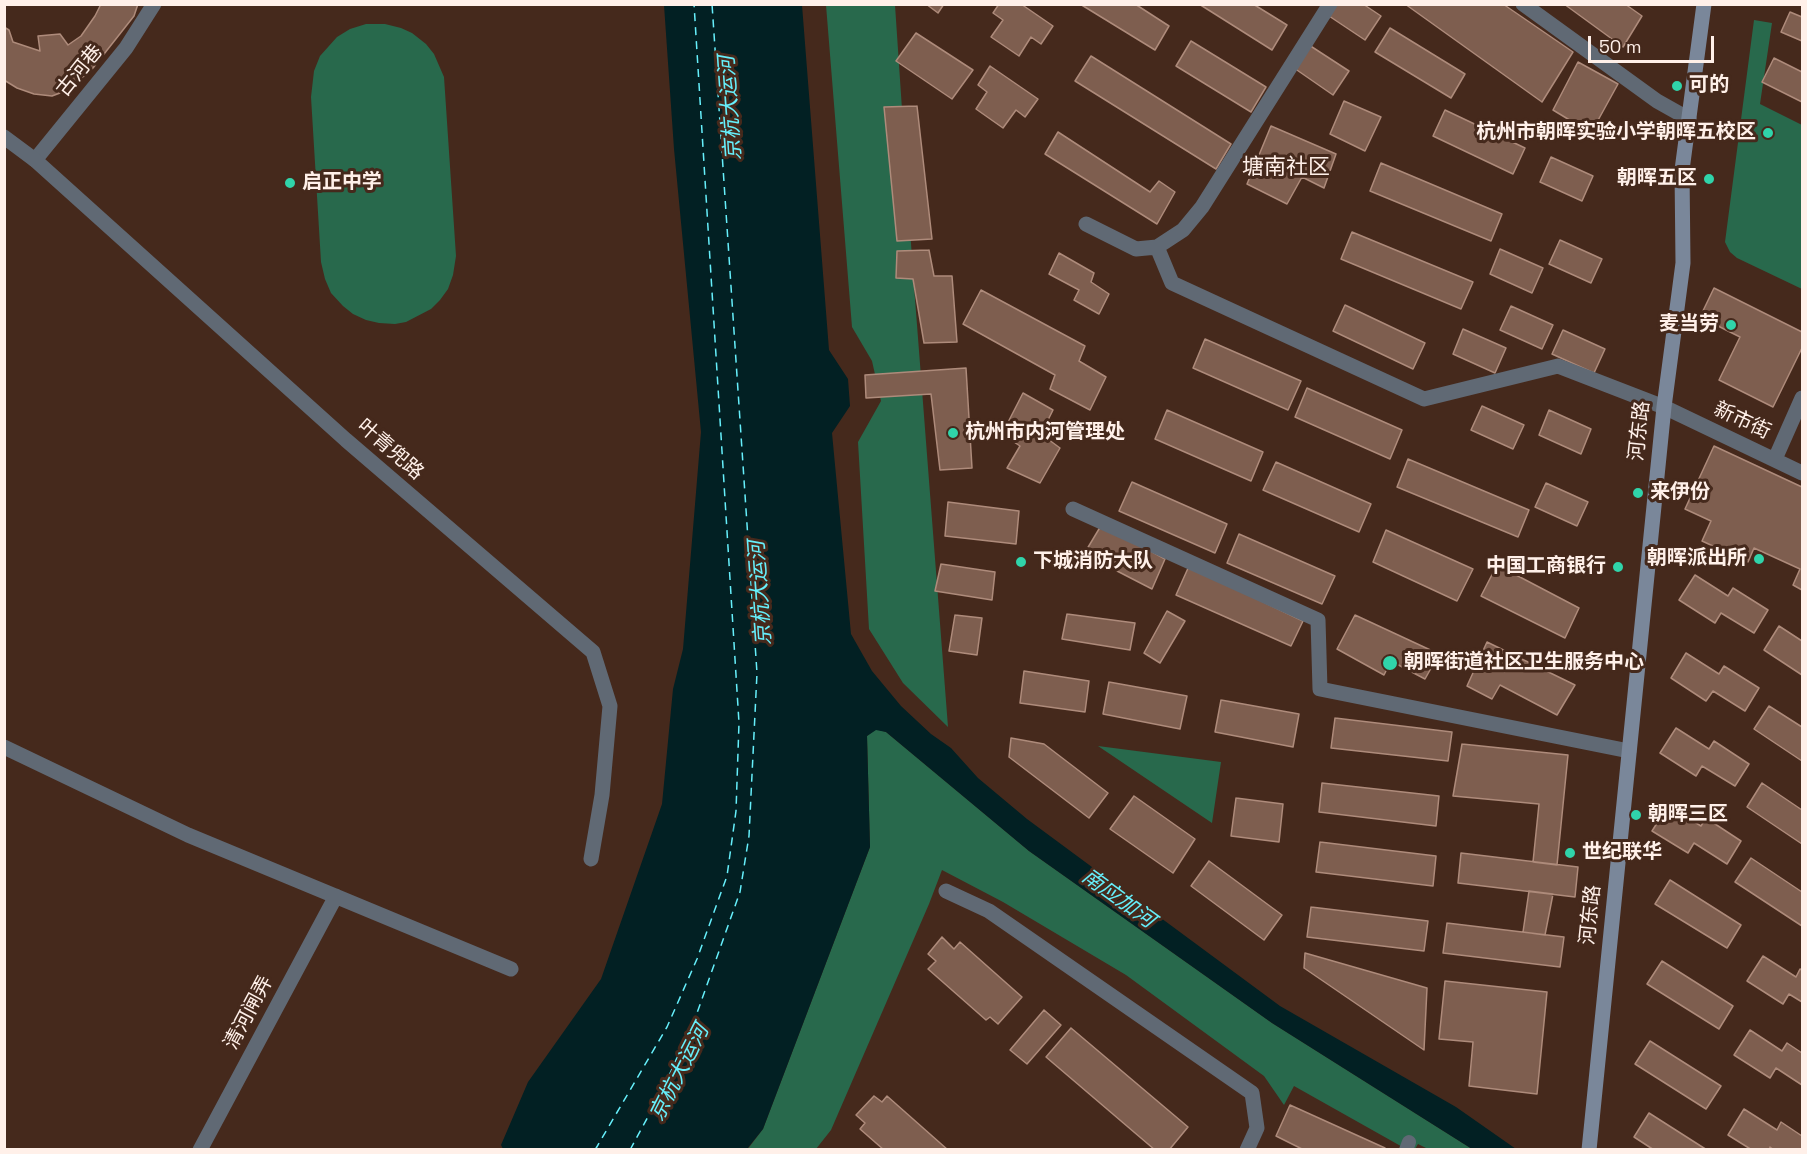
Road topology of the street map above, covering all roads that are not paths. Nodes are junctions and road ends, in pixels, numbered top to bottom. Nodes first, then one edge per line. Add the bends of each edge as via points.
1 (154, 4) edge
2 (1330, 4) edge
3 (1523, 4) edge
4 (1704, 4) edge
5 (1689, 119) junction
6 (4, 137) edge
7 (35, 160) junction
8 (1086, 224) dead end
9 (1157, 247) junction
10 (1803, 398) edge
11 (1664, 407) junction
12 (1774, 459) junction
13 (1803, 472) edge
14 (1073, 509) dead end
15 (4, 747) edge
16 (1629, 751) junction
17 (591, 859) dead end
18 (946, 891) dead end
19 (336, 896) junction
20 (511, 969) dead end
21 (200, 1149) edge
22 (1247, 1149) edge
23 (1589, 1149) edge

1 - 7 street, 古河巷 via 126,48
2 - 9 street via 1202,207 1182,230
3 - 5 street
4 - 5 main road, 河东路
5 - 11 main road, 河东路 via 1682,170 1683,263
6 - 7 street, 叶青兜路
7 - 17 street, 叶青兜路 via 346,440 593,652 610,706 602,795
8 - 9 street via 1136,249
9 - 11 street, 新市街 via 1172,284 1424,399 1558,366
10 - 12 street
11 - 12 street, 新市街
11 - 16 main road, 河东路
12 - 13 street, 新市街
14 - 16 street via 1318,620 1320,689
15 - 19 street via 188,835
16 - 23 main road, 河东路
18 - 22 street via 989,911 1252,1093 1257,1128
19 - 20 street
19 - 21 street, 清河闸弄

